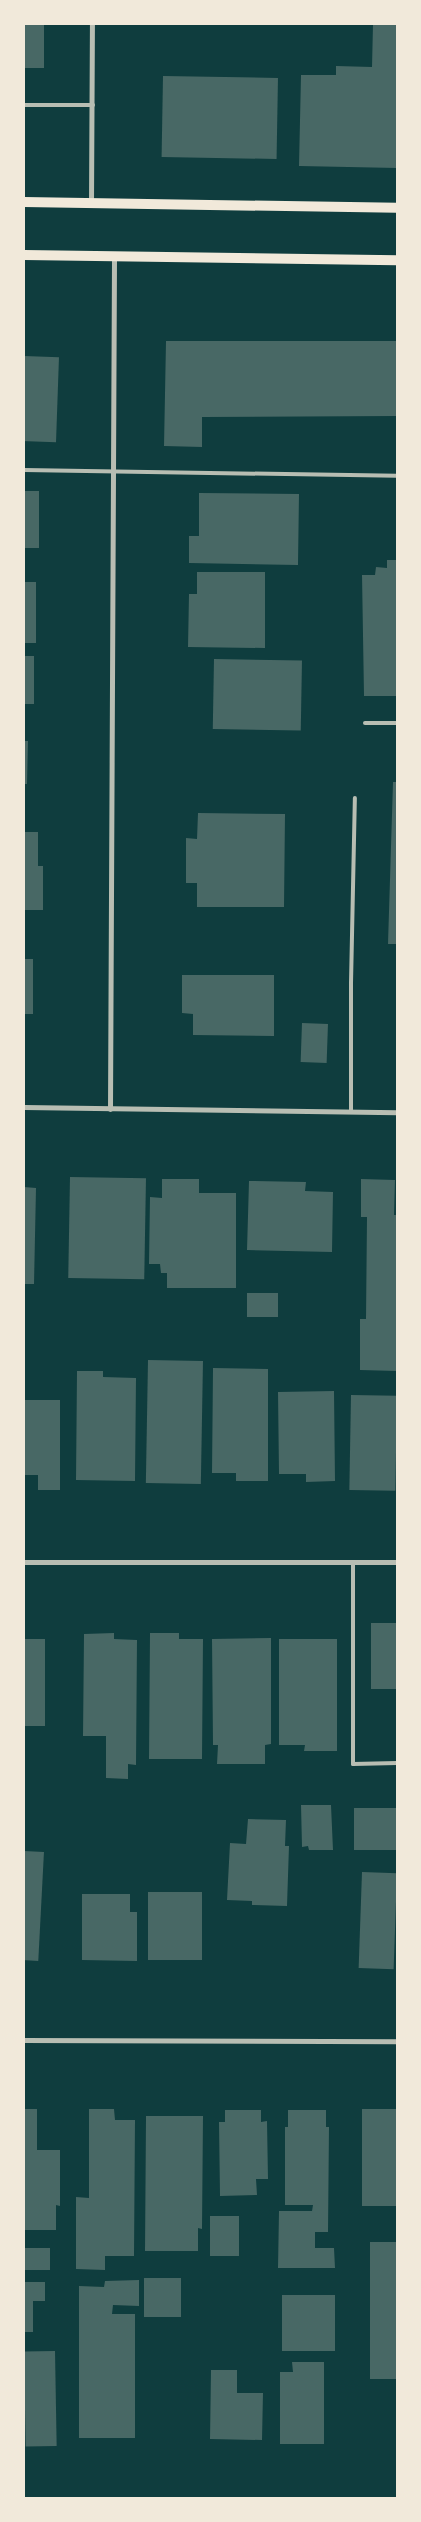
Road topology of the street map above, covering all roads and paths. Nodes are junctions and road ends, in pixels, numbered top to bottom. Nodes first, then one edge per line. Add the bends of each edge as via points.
1 (92, 24) edge
2 (24, 105) edge
3 (93, 105) junction
4 (24, 202) edge
5 (91, 203) junction
6 (397, 208) edge
7 (24, 255) edge
8 (114, 257) junction
9 (397, 260) edge
10 (24, 470) edge
11 (113, 471) junction
12 (397, 476) edge
13 (365, 723) dead end
14 (397, 723) edge
15 (355, 798) dead end
16 (24, 1107) edge
17 (110, 1109) junction
18 (351, 1111) junction
19 (397, 1112) edge
20 (24, 1562) edge
21 (353, 1562) junction
22 (397, 1562) edge
23 (397, 1763) edge
24 (24, 2040) edge
25 (397, 2042) edge

1 - 3 street
2 - 3 lane
3 - 5 street
4 - 5 main road
5 - 6 main road
7 - 8 main road
8 - 9 main road
8 - 11 street
10 - 11 lane
11 - 12 lane
11 - 17 street
13 - 14 lane
15 - 18 lane
16 - 17 street
17 - 18 street
18 - 19 street
20 - 21 street
21 - 22 street
21 - 23 lane via 353,1764
24 - 25 street

